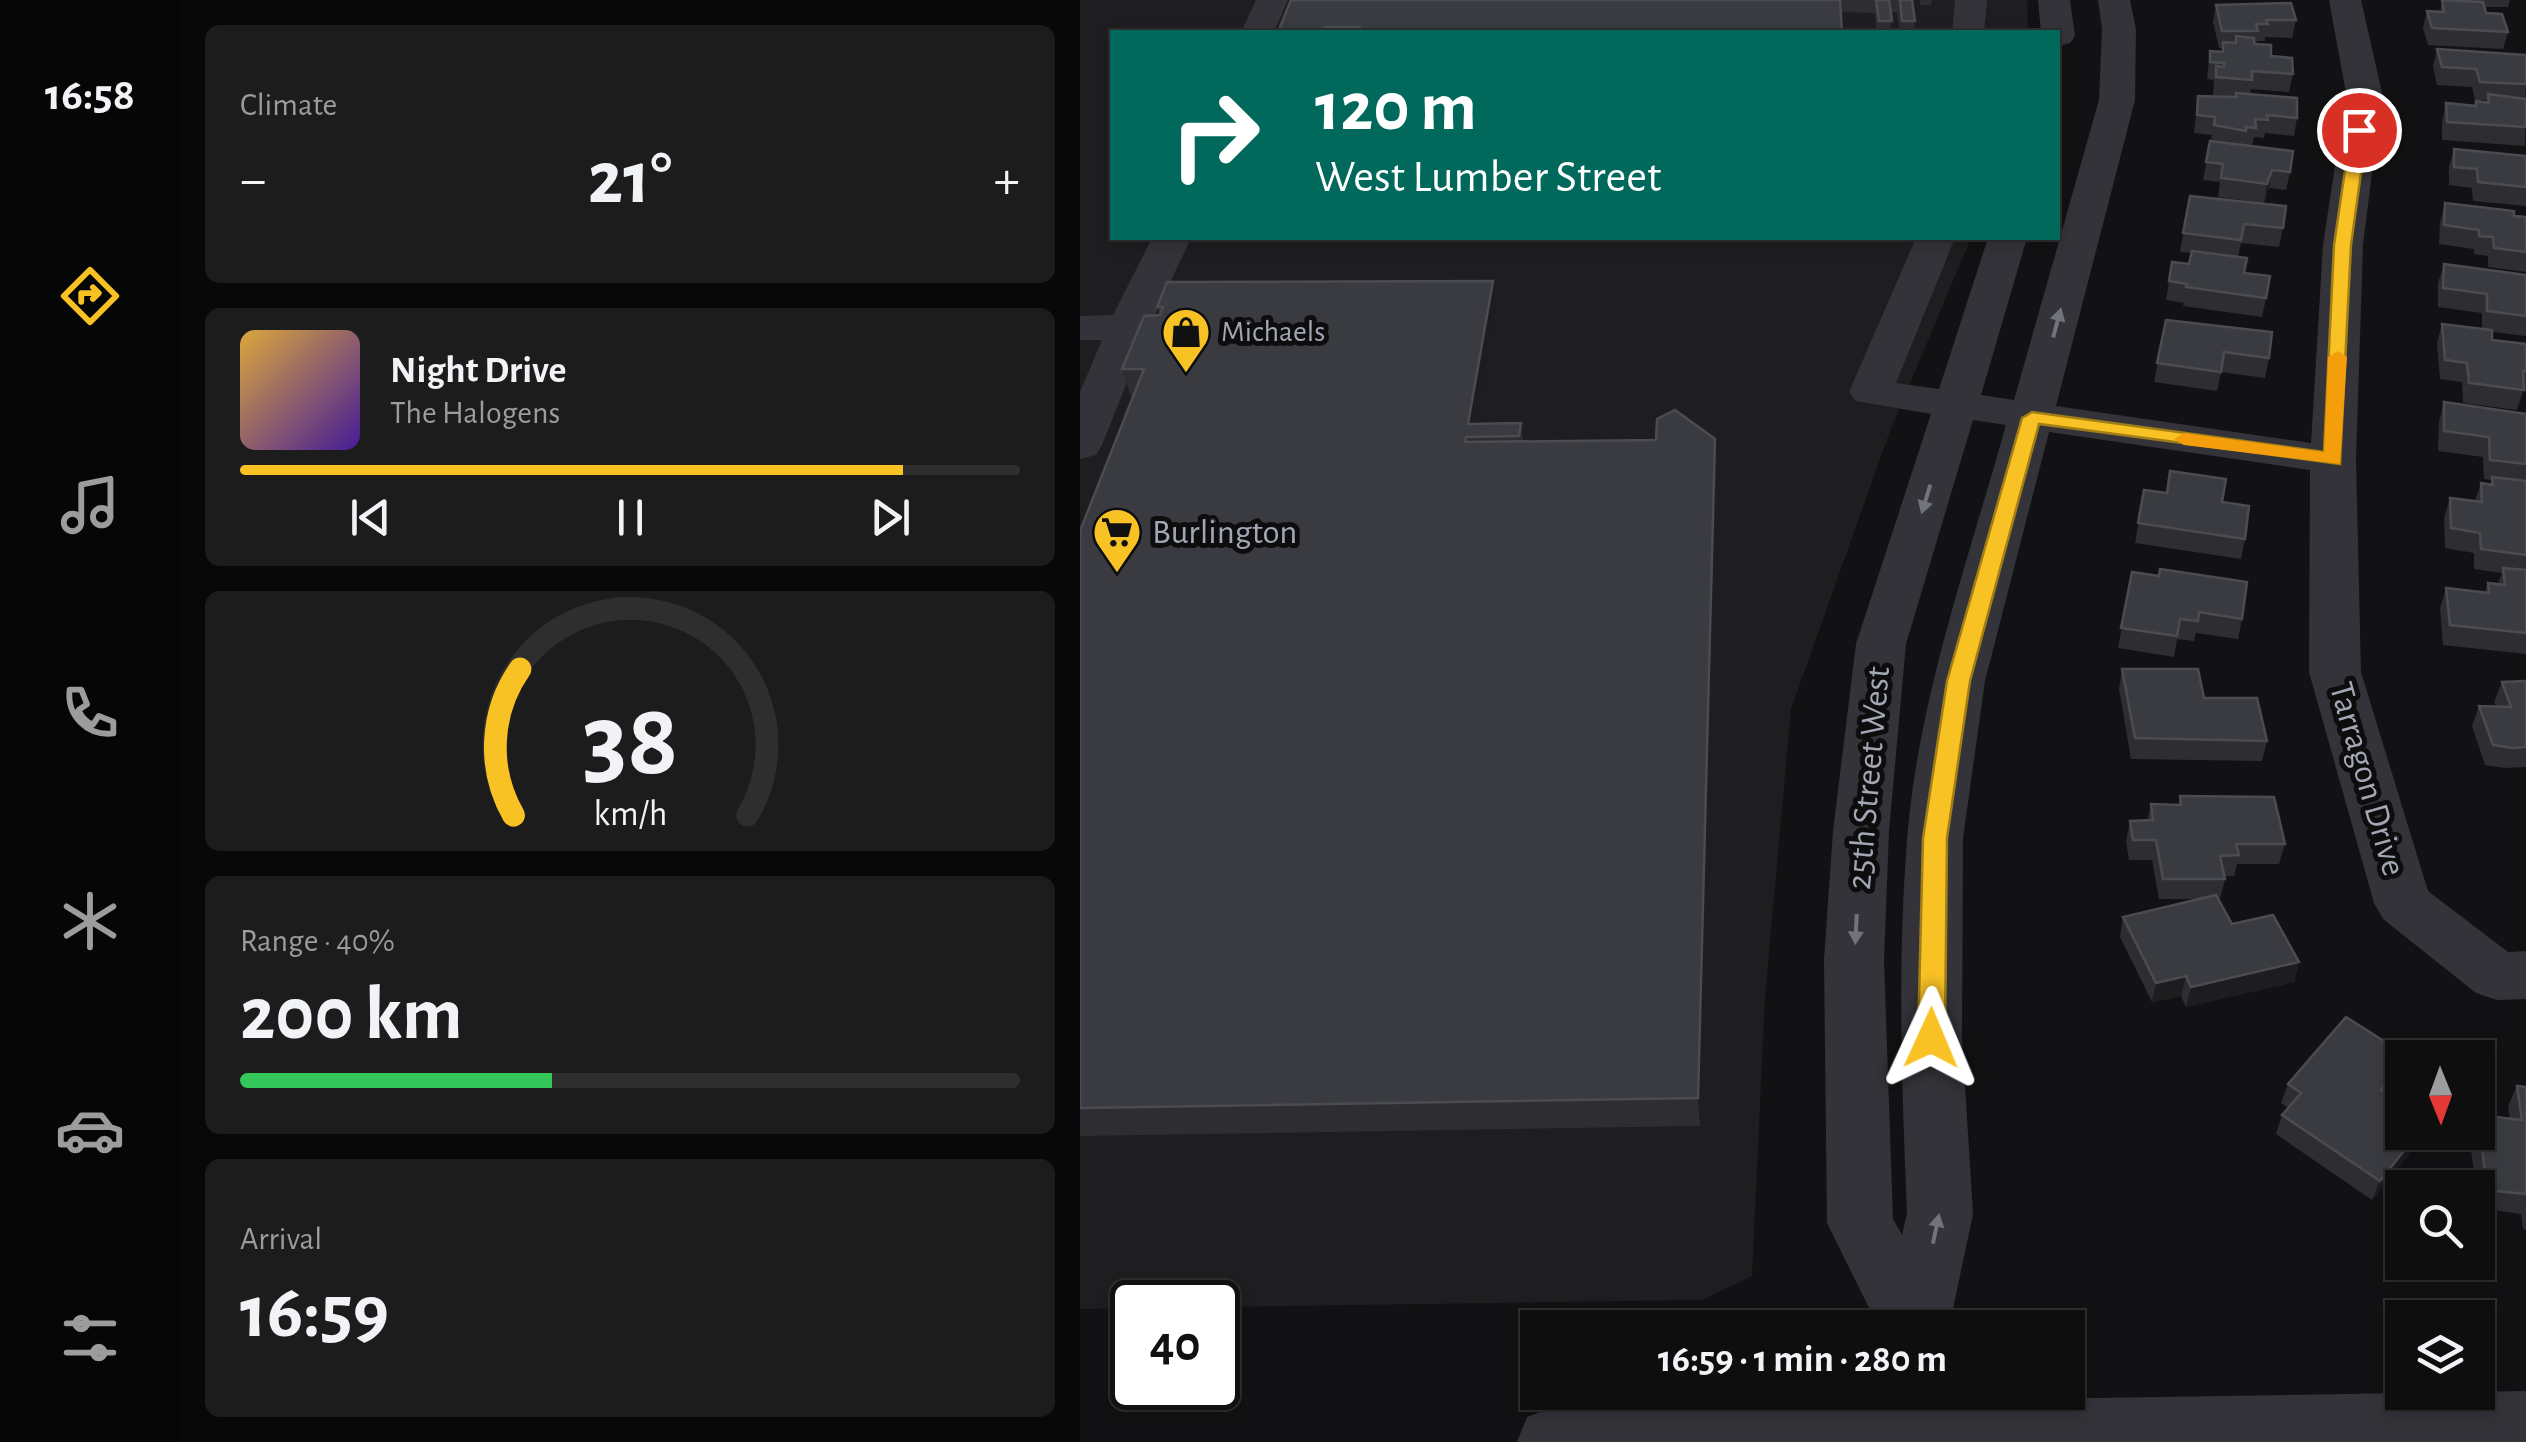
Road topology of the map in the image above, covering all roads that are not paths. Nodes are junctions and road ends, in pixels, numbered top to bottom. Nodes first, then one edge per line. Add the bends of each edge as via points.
1 (1272, 0) edge
2 (1971, 0) edge
3 (2054, 0) edge
4 (2114, 0) edge
5 (2345, 0) edge
6 (1259, 30) edge
7 (1968, 30) edge
8 (2057, 30) edge
9 (1170, 240) edge
10 (1934, 240) edge
11 (2007, 240) edge
12 (1128, 327) junction
13 (1080, 328) edge
14 (1955, 406) junction
15 (2032, 418) junction
16 (1080, 444) edge
17 (2333, 460) junction
18 (2512, 976) edge
19 (1891, 1310) edge
20 (1928, 1310) edge
21 (2085, 1396) edge
22 (1758, 1410) edge
23 (2526, 1426) edge
24 (1553, 1442) edge

1 - 6 street
2 - 7 street
3 - 8 street
15 -> 4 street, 25th Street West via 2118,100
5 - 17 street, Tarragon Drive via 2364,92 2343,245
9 - 12 street
10 - 14 street via 1871,392
11 - 14 street, 25th Street West
12 - 13 street
12 - 16 street
14 - 15 street
14 -> 19 street, 25th Street West via 1881,644 1862,832 1854,960 1860,1223
15 - 17 street
20 -> 15 street, 25th Street West via 1940,1214 1931,1038 1935,838 1958,681
17 - 18 street, Tarragon Drive via 2335,672 2403,902
21 - 23 street
22 - 24 street

